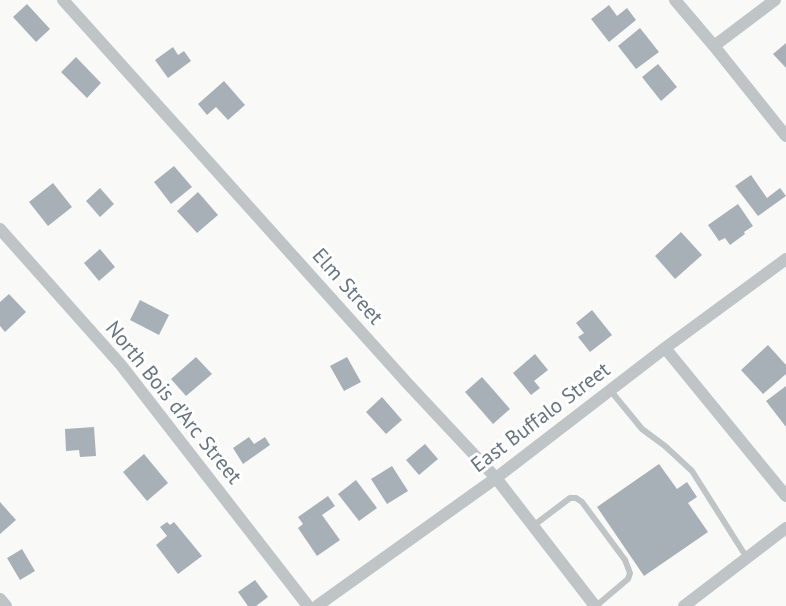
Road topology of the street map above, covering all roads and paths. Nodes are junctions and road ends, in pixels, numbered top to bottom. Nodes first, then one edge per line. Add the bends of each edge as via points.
1 (63, 0) edge
2 (675, 0) edge
3 (775, 0) edge
4 (714, 46) junction
5 (786, 136) edge
6 (0, 229) edge
7 (786, 259) edge
8 (665, 348) junction
9 (610, 390) junction
10 (496, 478) junction
11 (786, 496) edge
12 (533, 526) junction
13 (786, 528) edge
14 (747, 558) junction
15 (0, 599) edge
16 (6, 606) edge
17 (308, 606) edge
18 (317, 606) edge
19 (596, 606) edge
20 (684, 606) edge

1 - 10 street, Elm Street
2 - 4 street
3 - 4 street
4 - 5 street
6 - 17 street, North Bois d’Arc Street via 121,365
7 - 8 street, East Buffalo Street
8 - 9 street, East Buffalo Street
8 - 11 street
9 - 10 street, East Buffalo Street
9 - 14 lane via 642,429 692,471
10 - 12 street, Elm Street
10 - 18 street, East Buffalo Street
12 - 19 street, Elm Street
12 - 19 lane via 570,498 582,502 625,560 630,573
13 - 14 street
14 - 20 street
15 - 16 street

